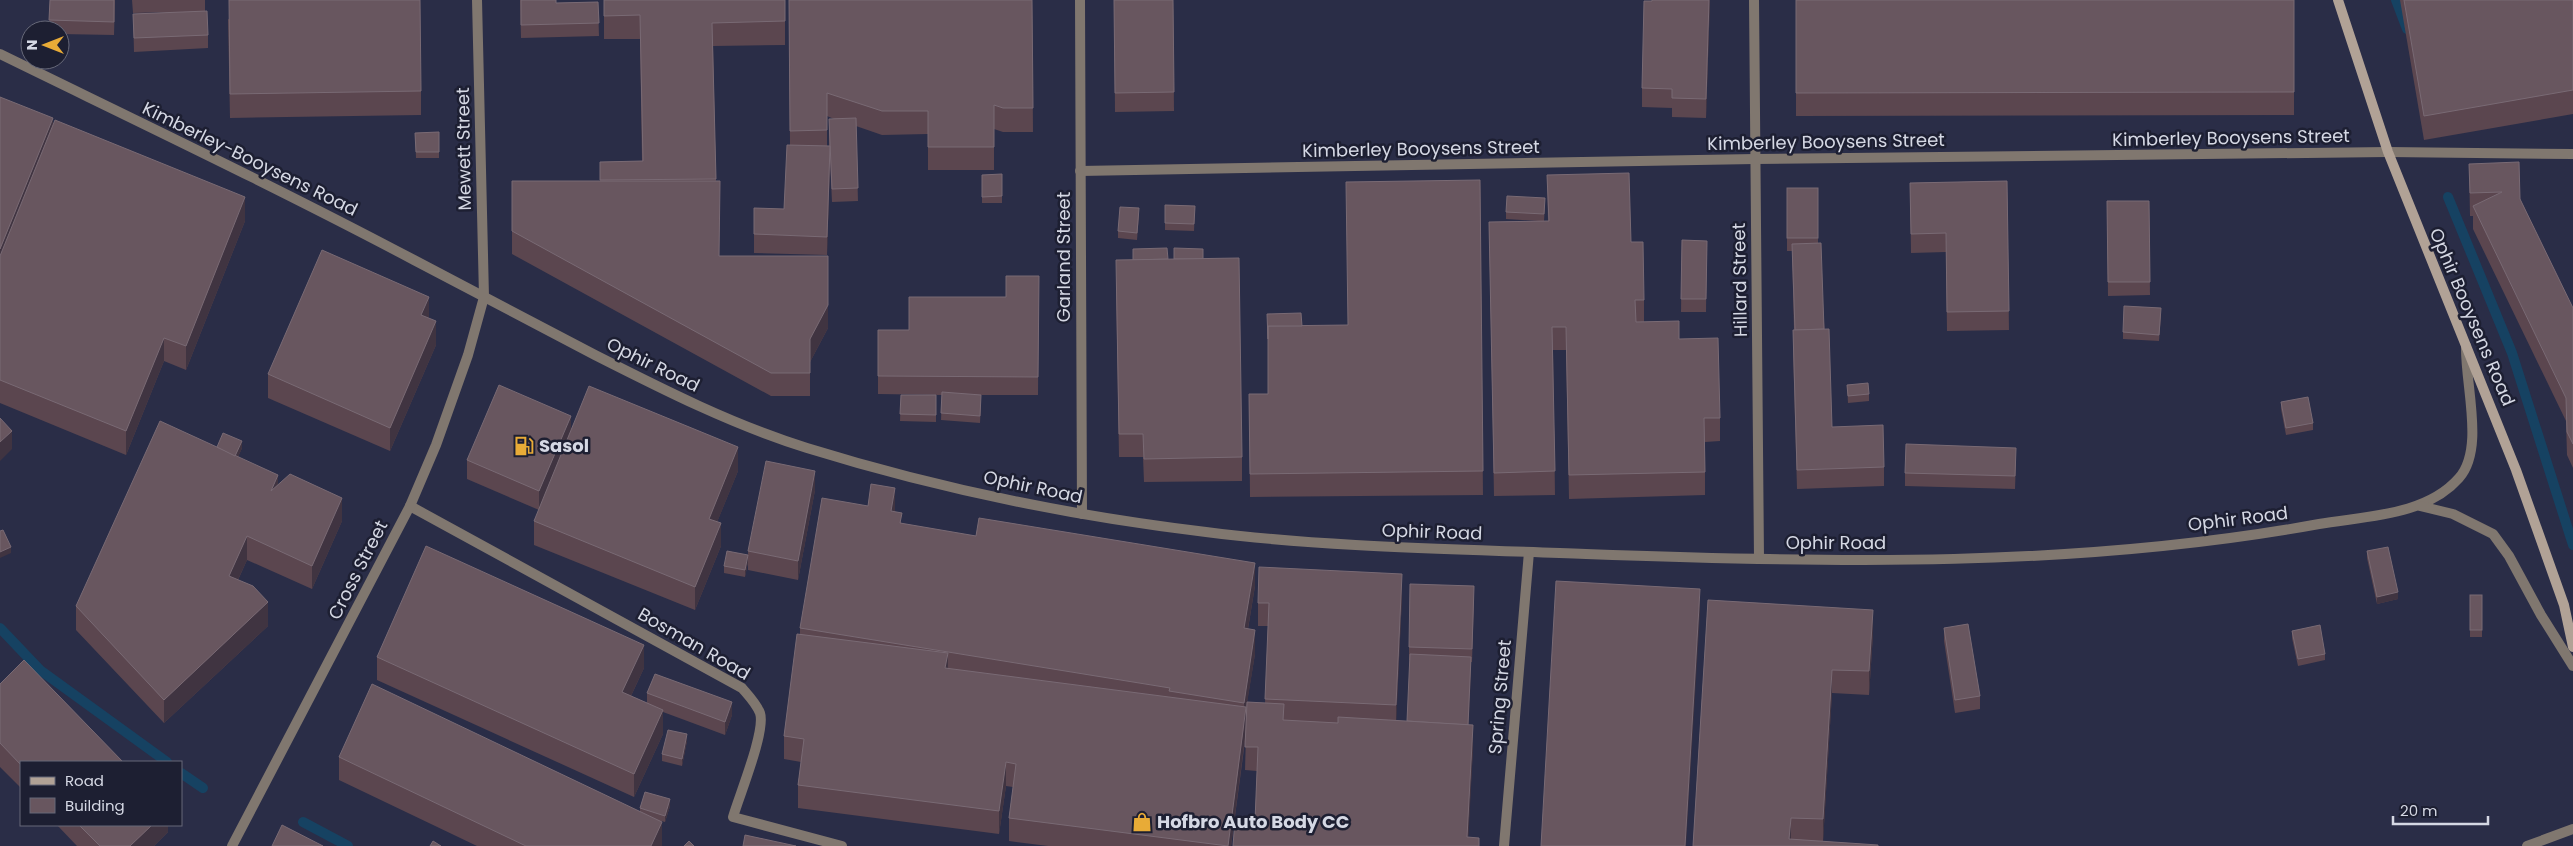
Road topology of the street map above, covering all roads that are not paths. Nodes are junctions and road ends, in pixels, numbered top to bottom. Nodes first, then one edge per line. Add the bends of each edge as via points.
1 (477, 0) edge
2 (1080, 0) edge
3 (1754, 0) edge
4 (2338, 0) edge
5 (0, 54) edge
6 (2388, 152) junction
7 (2573, 154) edge
8 (1754, 160) junction
9 (1080, 171) junction
10 (484, 297) junction
11 (2466, 342) junction
12 (410, 506) junction
13 (2420, 506) junction
14 (1082, 514) junction
15 (1529, 552) junction
16 (1759, 559) junction
17 (2573, 647) edge
18 (2573, 666) edge
19 (2573, 829) edge
20 (235, 842) edge
21 (842, 846) edge
22 (1504, 846) edge
23 (2527, 846) edge

1 - 10 street, Mewett Street
2 - 9 street, Garland Street
3 - 8 street, Hillard Street
4 - 6 main road, Ophir Booysens Road
5 - 10 street, Kimberley-Booysens Road via 310,205
6 - 7 street, Kimberley Booysens Street
6 - 8 street, Kimberley Booysens Street
6 - 11 main road, Ophir Booysens Road
8 - 9 street, Kimberley Booysens Street
8 - 16 street, Hillard Street
9 - 14 street, Garland Street
10 - 12 street, Cross Street via 456,393
10 - 14 street, Ophir Road via 665,391 741,426 806,448 913,477
11 - 13 street via 2473,433 2470,458 2454,483
11 - 17 main road, Ophir Booysens Road via 2555,576
12 - 20 street, Cross Street
12 - 21 street, Bosman Road via 742,688 761,714 760,736 732,817
13 - 16 street, Ophir Road via 2280,532 2094,552 1967,559
13 - 18 street via 2454,514 2493,534
14 - 15 street, Ophir Road via 1210,533 1355,546
15 - 16 street, Ophir Road
15 - 22 street, Spring Street
19 - 23 street

